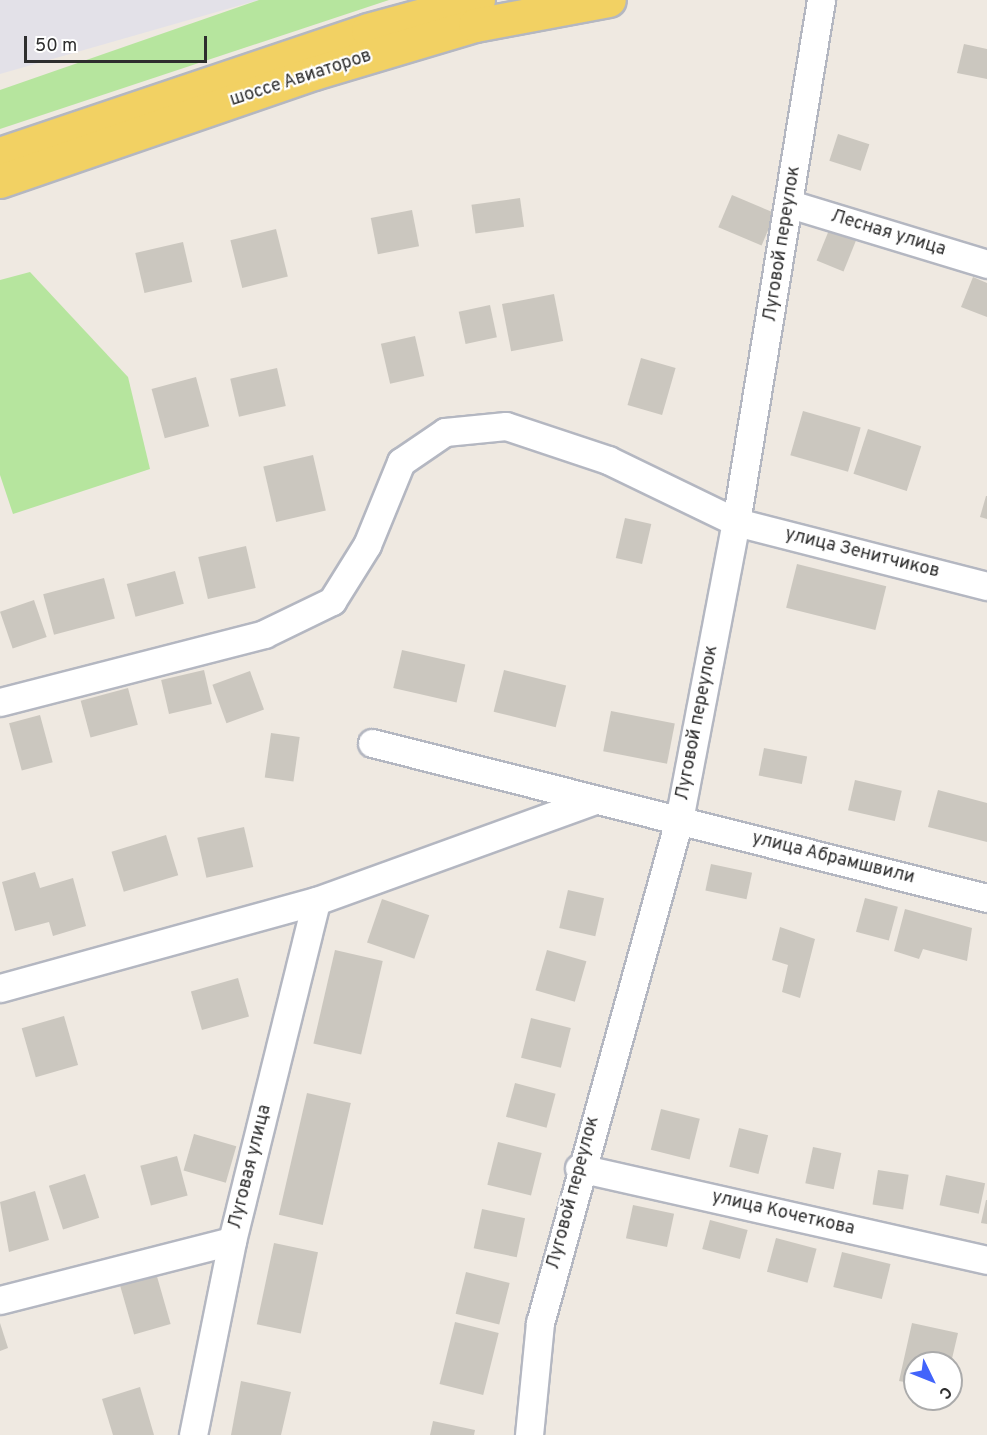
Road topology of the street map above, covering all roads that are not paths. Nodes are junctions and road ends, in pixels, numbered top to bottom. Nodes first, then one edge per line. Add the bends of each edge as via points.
1 (478, 0) edge
2 (609, 0) edge
3 (821, 0) edge
4 (0, 154) edge
5 (0, 181) edge
6 (790, 204) junction
7 (987, 264) edge
8 (736, 522) junction
9 (987, 586) edge
10 (0, 702) edge
11 (372, 743) dead end
12 (593, 801) junction
13 (679, 820) junction
14 (987, 898) edge
15 (316, 901) junction
16 (0, 988) edge
17 (579, 1168) junction
18 (232, 1241) junction
19 (987, 1260) edge
20 (0, 1300) edge
21 (193, 1435) edge
22 (529, 1435) edge

1 - 4 main road, шоссе Авиаторов via 368,30
2 - 5 main road, шоссе Авиаторов via 474,25 314,73
3 - 6 street, Луговой переулок
6 - 7 street, Лесная улица
6 - 8 street, Луговой переулок
8 - 9 street, улица Зенитчиков
8 - 10 street, улица Зенитчиков via 608,460 506,426 445,432 401,462 367,545 332,601 264,633
8 - 13 street, Луговой переулок
11 - 12 street, улица Абрамшвили
12 - 13 street, улица Абрамшвили
12 - 15 street
13 - 14 street, улица Абрамшвили
13 - 17 street, Луговой переулок
15 - 16 street
15 - 18 street, Луговая улица
17 - 19 street, улица Кочеткова
17 - 22 street, Луговой переулок via 540,1323
18 - 20 street
18 - 21 street, Луговая улица

